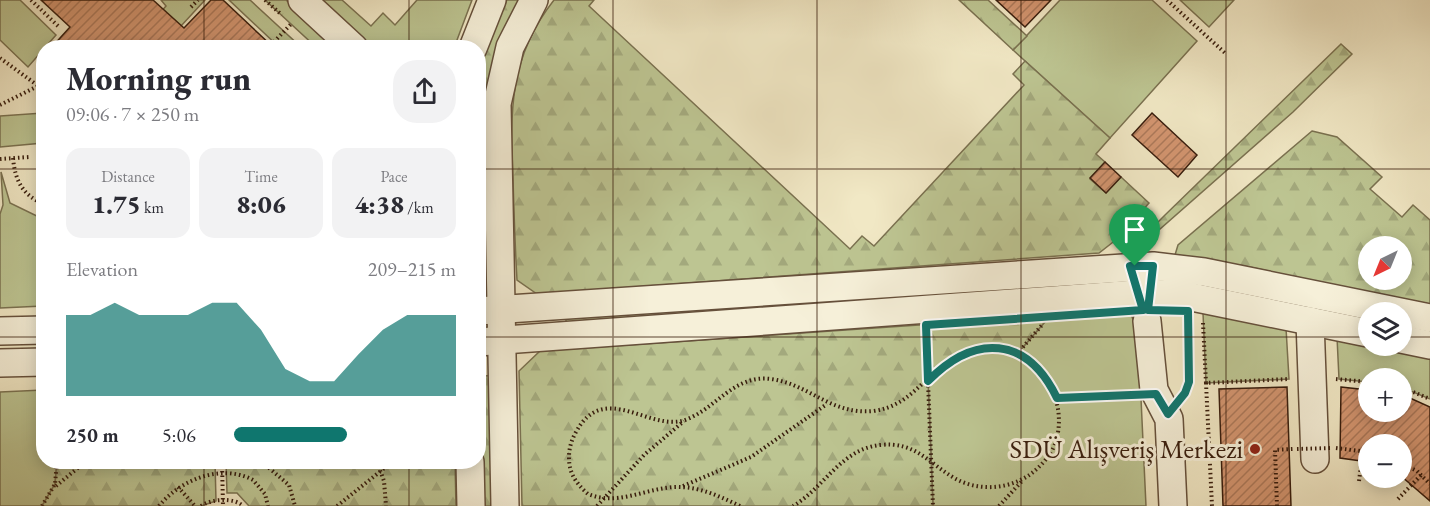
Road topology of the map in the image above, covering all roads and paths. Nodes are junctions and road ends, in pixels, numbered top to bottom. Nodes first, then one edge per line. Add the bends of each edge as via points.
1 (31, 0) edge
2 (198, 0) edge
3 (302, 0) edge
4 (492, 0) edge
5 (534, 0) edge
6 (1167, 0) edge
7 (191, 7) dead end
8 (59, 27) dead end
9 (345, 40) edge
10 (476, 40) edge
11 (1225, 53) dead end
12 (0, 57) edge
13 (36, 84) edge
14 (36, 86) edge
15 (0, 105) edge
16 (29, 157) dead end
17 (13, 158) junction
18 (0, 159) edge
19 (36, 201) edge
20 (1142, 266) junction
21 (1143, 294) junction
22 (489, 311) edge
23 (1188, 311) dead end
24 (1203, 313) dead end
25 (1430, 318) edge
26 (1310, 321) junction
27 (1044, 324) dead end
28 (926, 325) dead end
29 (36, 330) edge
30 (0, 331) edge
31 (1358, 331) edge
32 (490, 341) edge
33 (1412, 341) edge
34 (1430, 345) edge
35 (1017, 354) junction
36 (36, 362) edge
37 (0, 363) edge
38 (1312, 379) junction
39 (928, 381) junction
40 (1358, 381) edge
41 (1206, 382) junction
42 (1412, 392) edge
43 (1057, 398) junction
44 (1430, 399) edge
45 (827, 404) junction
46 (1162, 404) junction
47 (684, 420) junction
48 (1358, 451) edge
49 (1315, 452) junction
50 (931, 459) junction
51 (56, 469) edge
52 (76, 469) edge
53 (222, 469) edge
54 (270, 469) edge
55 (380, 469) edge
56 (384, 469) edge
57 (470, 469) edge
58 (1412, 470) edge
59 (381, 472) junction
60 (222, 475) junction
61 (1421, 475) junction
62 (1024, 479) junction
63 (1430, 484) edge
64 (178, 487) junction
65 (53, 488) junction
66 (679, 488) junction
67 (1398, 499) dead end
68 (601, 501) junction
69 (210, 504) edge
70 (223, 504) edge
71 (42, 506) edge
72 (159, 506) edge
73 (195, 506) edge
74 (201, 506) edge
75 (243, 506) edge
76 (268, 506) edge
77 (295, 506) edge
78 (337, 506) edge
79 (386, 506) edge
80 (471, 506) edge
81 (505, 506) edge
82 (597, 506) edge
83 (740, 506) edge
84 (793, 506) edge
85 (933, 506) edge
86 (999, 506) edge
87 (1173, 506) edge
88 (1212, 506) edge
89 (1277, 506) edge

1 - 8 path
2 - 7 path
3 - 9 street
4 - 10 street
5 - 22 street via 510,47 497,104
6 - 11 path
12 - 13 path
14 - 15 path
16 - 17 path
17 - 18 path
17 - 19 path via 18,184
20 - 21 street
20 - 22 street
20 - 25 street via 1204,272
21 - 26 street via 1182,295
21 - 32 street
21 - 46 street
22 - 32 street
23 - 46 path via 1189,382 1185,393
24 - 41 path
26 - 31 street
26 - 38 street
27 - 35 path
28 - 39 path
29 - 30 street
32 - 81 street
33 - 34 street
35 - 39 path via 986,348 963,352
35 - 43 path via 1030,360 1047,377
36 - 37 street
38 - 40 path
38 - 41 path
38 - 49 street
39 - 45 path via 909,397 885,409 855,411
39 - 50 path
41 - 88 path
42 - 44 path
43 - 46 path
43 - 62 path via 1060,422 1055,445 1042,465
45 - 47 path via 790,383 768,378 745,381
45 - 66 path via 751,457
46 - 87 street
47 - 68 path
47 - 68 path via 657,420 621,408 591,415 579,426 571,441 571,472 579,486
48 - 49 path
49 - 89 path via 1275,450
50 - 62 path via 957,479 978,487 1002,487
50 - 84 path via 895,444 858,450 839,464 810,496
50 - 85 path
51 - 65 path
52 - 65 path
53 - 60 path
54 - 77 path via 289,485
55 - 59 path
56 - 59 path
57 - 80 street
58 - 61 path
59 - 78 path
59 - 79 path
60 - 64 path via 199,477
60 - 70 path
60 - 76 path via 253,480 265,494
61 - 63 path
61 - 67 path
62 - 86 path
64 - 72 path
64 - 73 path
65 - 71 path
66 - 68 path via 671,487 621,504
66 - 83 path via 706,492
68 - 82 path
69 - 70 path
69 - 74 path
70 - 75 path via 238,501

